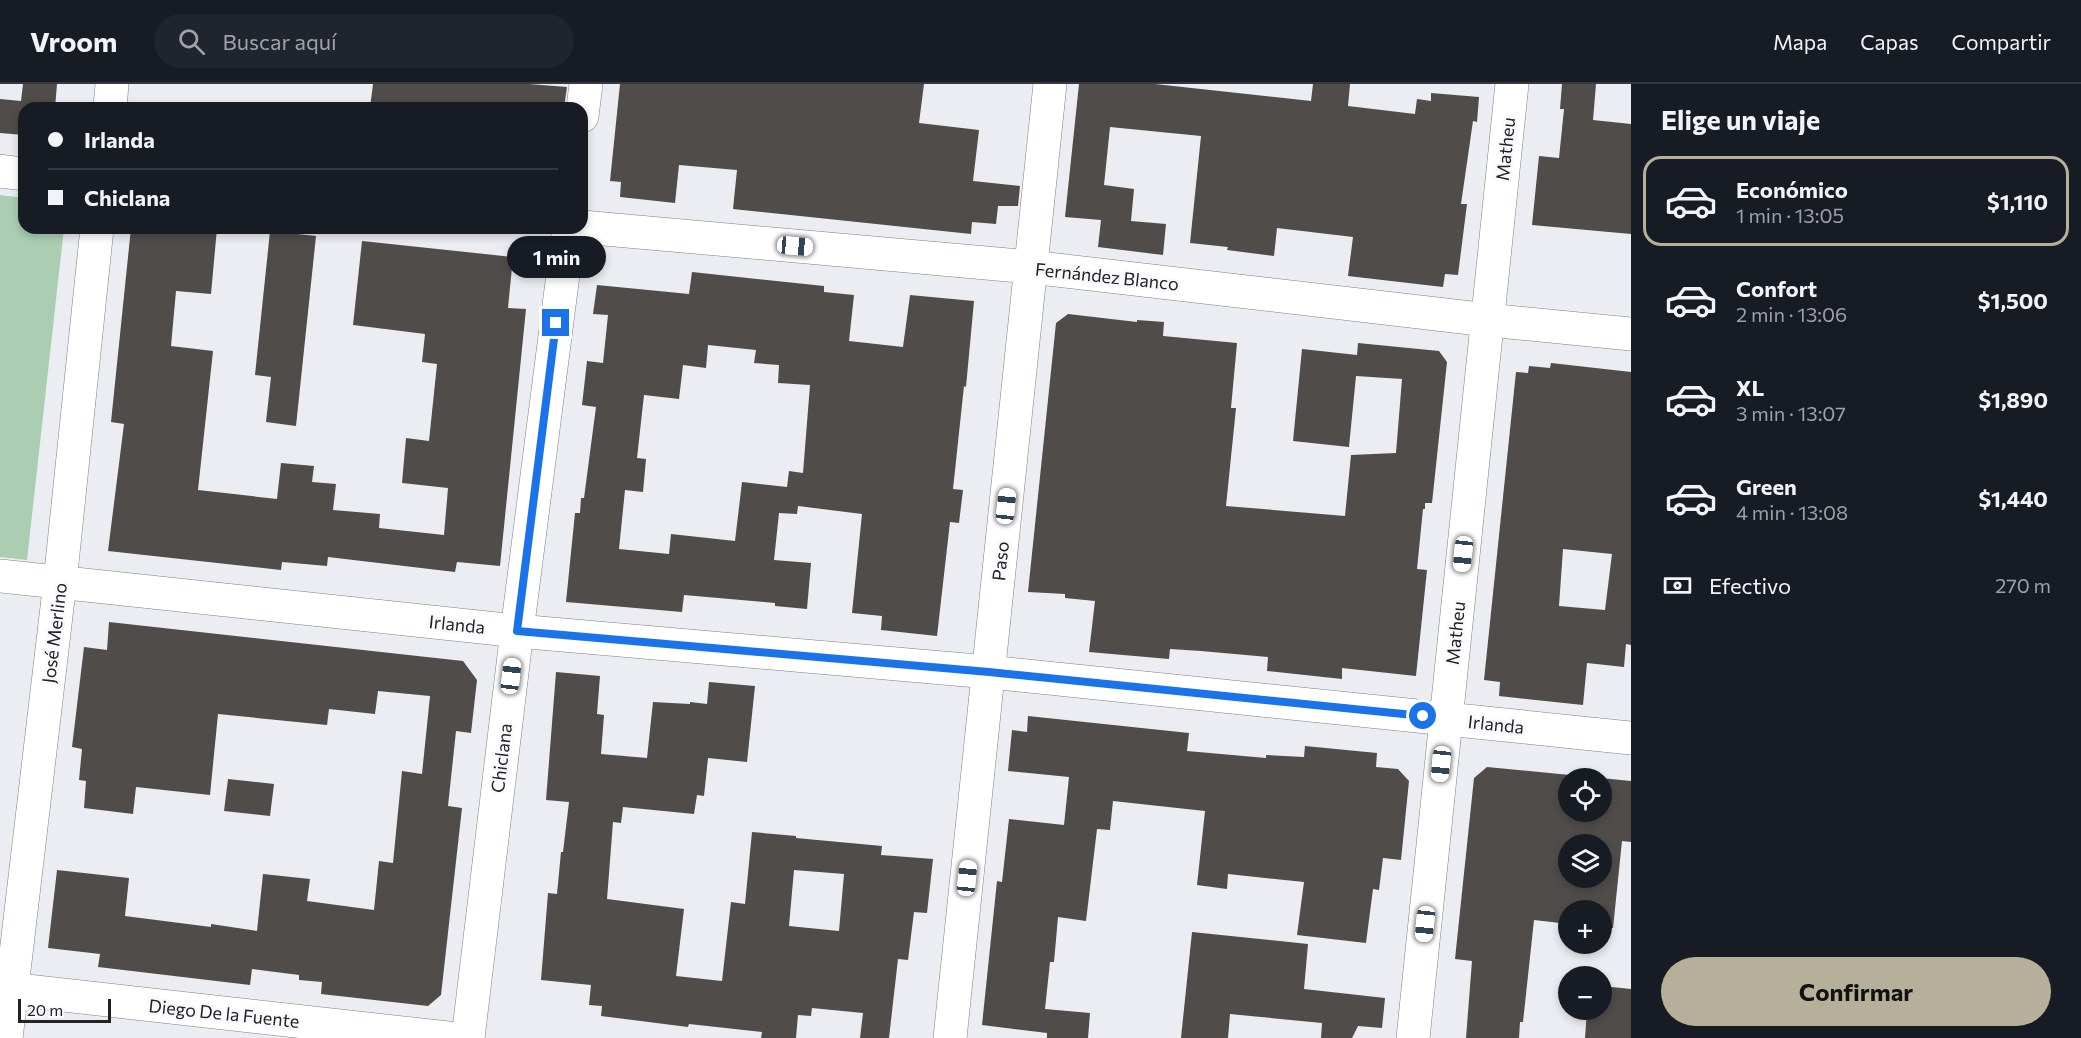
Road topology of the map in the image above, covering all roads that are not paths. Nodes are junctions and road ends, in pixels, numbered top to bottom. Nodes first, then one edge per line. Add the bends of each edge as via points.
1 (112, 84) edge
2 (586, 84) edge
3 (1050, 84) edge
4 (1512, 84) edge
5 (110, 102) edge
6 (584, 102) edge
7 (0, 171) edge
8 (18, 173) edge
9 (588, 228) edge
10 (96, 234) edge
11 (568, 234) edge
12 (1031, 267) junction
13 (1488, 320) junction
14 (1631, 334) edge
15 (0, 576) edge
16 (60, 582) junction
17 (517, 631) junction
18 (989, 672) junction
19 (1446, 718) junction
20 (1631, 738) edge
21 (5, 989) edge
22 (6, 1038) edge
23 (448, 1038) edge
24 (468, 1038) edge
25 (950, 1038) edge
26 (1413, 1038) edge

1 - 5 street
2 - 6 street
3 - 12 street, Paso
4 - 13 street, Matheu
7 - 8 street
9 - 12 street, Fernández Blanco
10 - 16 street, José Merlino
11 - 17 street, Chiclana
12 - 13 street, Fernández Blanco
12 - 18 street, Paso
13 - 14 street, Fernández Blanco
13 - 19 street, Matheu
15 - 16 street, Irlanda
16 - 17 street, Irlanda
16 - 21 street, José Merlino
17 - 18 street, Irlanda
17 - 24 street, Chiclana
18 - 19 street, Irlanda
18 - 25 street, Paso
19 - 20 street, Irlanda
19 - 26 street, Matheu
21 - 22 street, José Merlino
21 - 23 street, Diego De la Fuente

